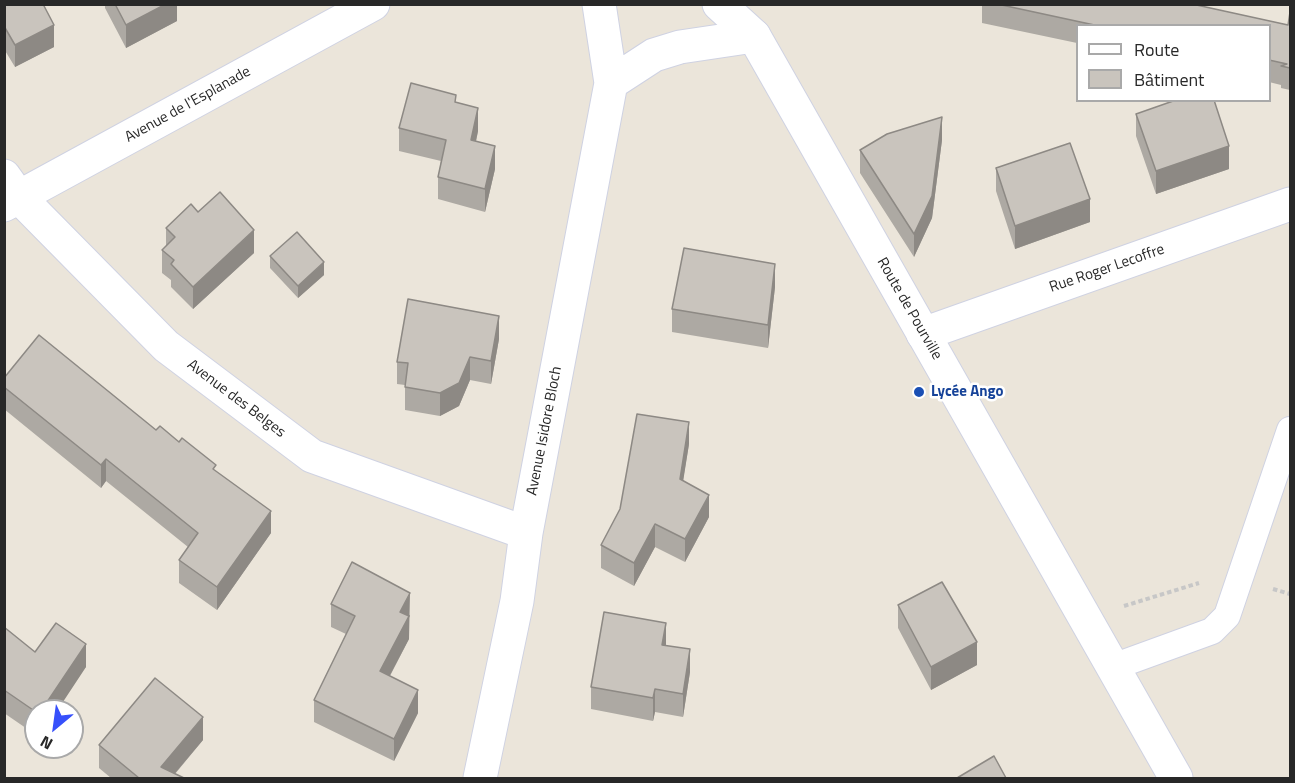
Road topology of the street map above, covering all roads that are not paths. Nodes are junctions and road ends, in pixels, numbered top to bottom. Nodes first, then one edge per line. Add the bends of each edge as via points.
1 (373, 4) edge
2 (599, 4) edge
3 (719, 4) edge
4 (754, 36) junction
5 (610, 83) junction
6 (9, 193) edge
7 (1290, 204) edge
8 (923, 334) junction
9 (1290, 430) edge
10 (526, 533) junction
11 (1113, 667) junction
12 (480, 778) edge
13 (1176, 778) edge

1 - 6 street, Avenue de l'Esplanade
2 - 5 street, Avenue Isidore Bloch
3 - 4 street, Route de Pourville
4 - 5 street via 680,47 654,56
4 - 8 street, Route de Pourville
5 - 10 street, Avenue Isidore Bloch
6 - 10 street, Avenue des Belges via 166,346 312,456
7 - 8 street, Rue Roger Lecoffre
8 - 11 street, Route de Pourville
9 - 11 lane via 1227,616 1212,631
10 - 12 street, Avenue Isidore Bloch via 517,601
11 - 13 street, Route de Pourville

